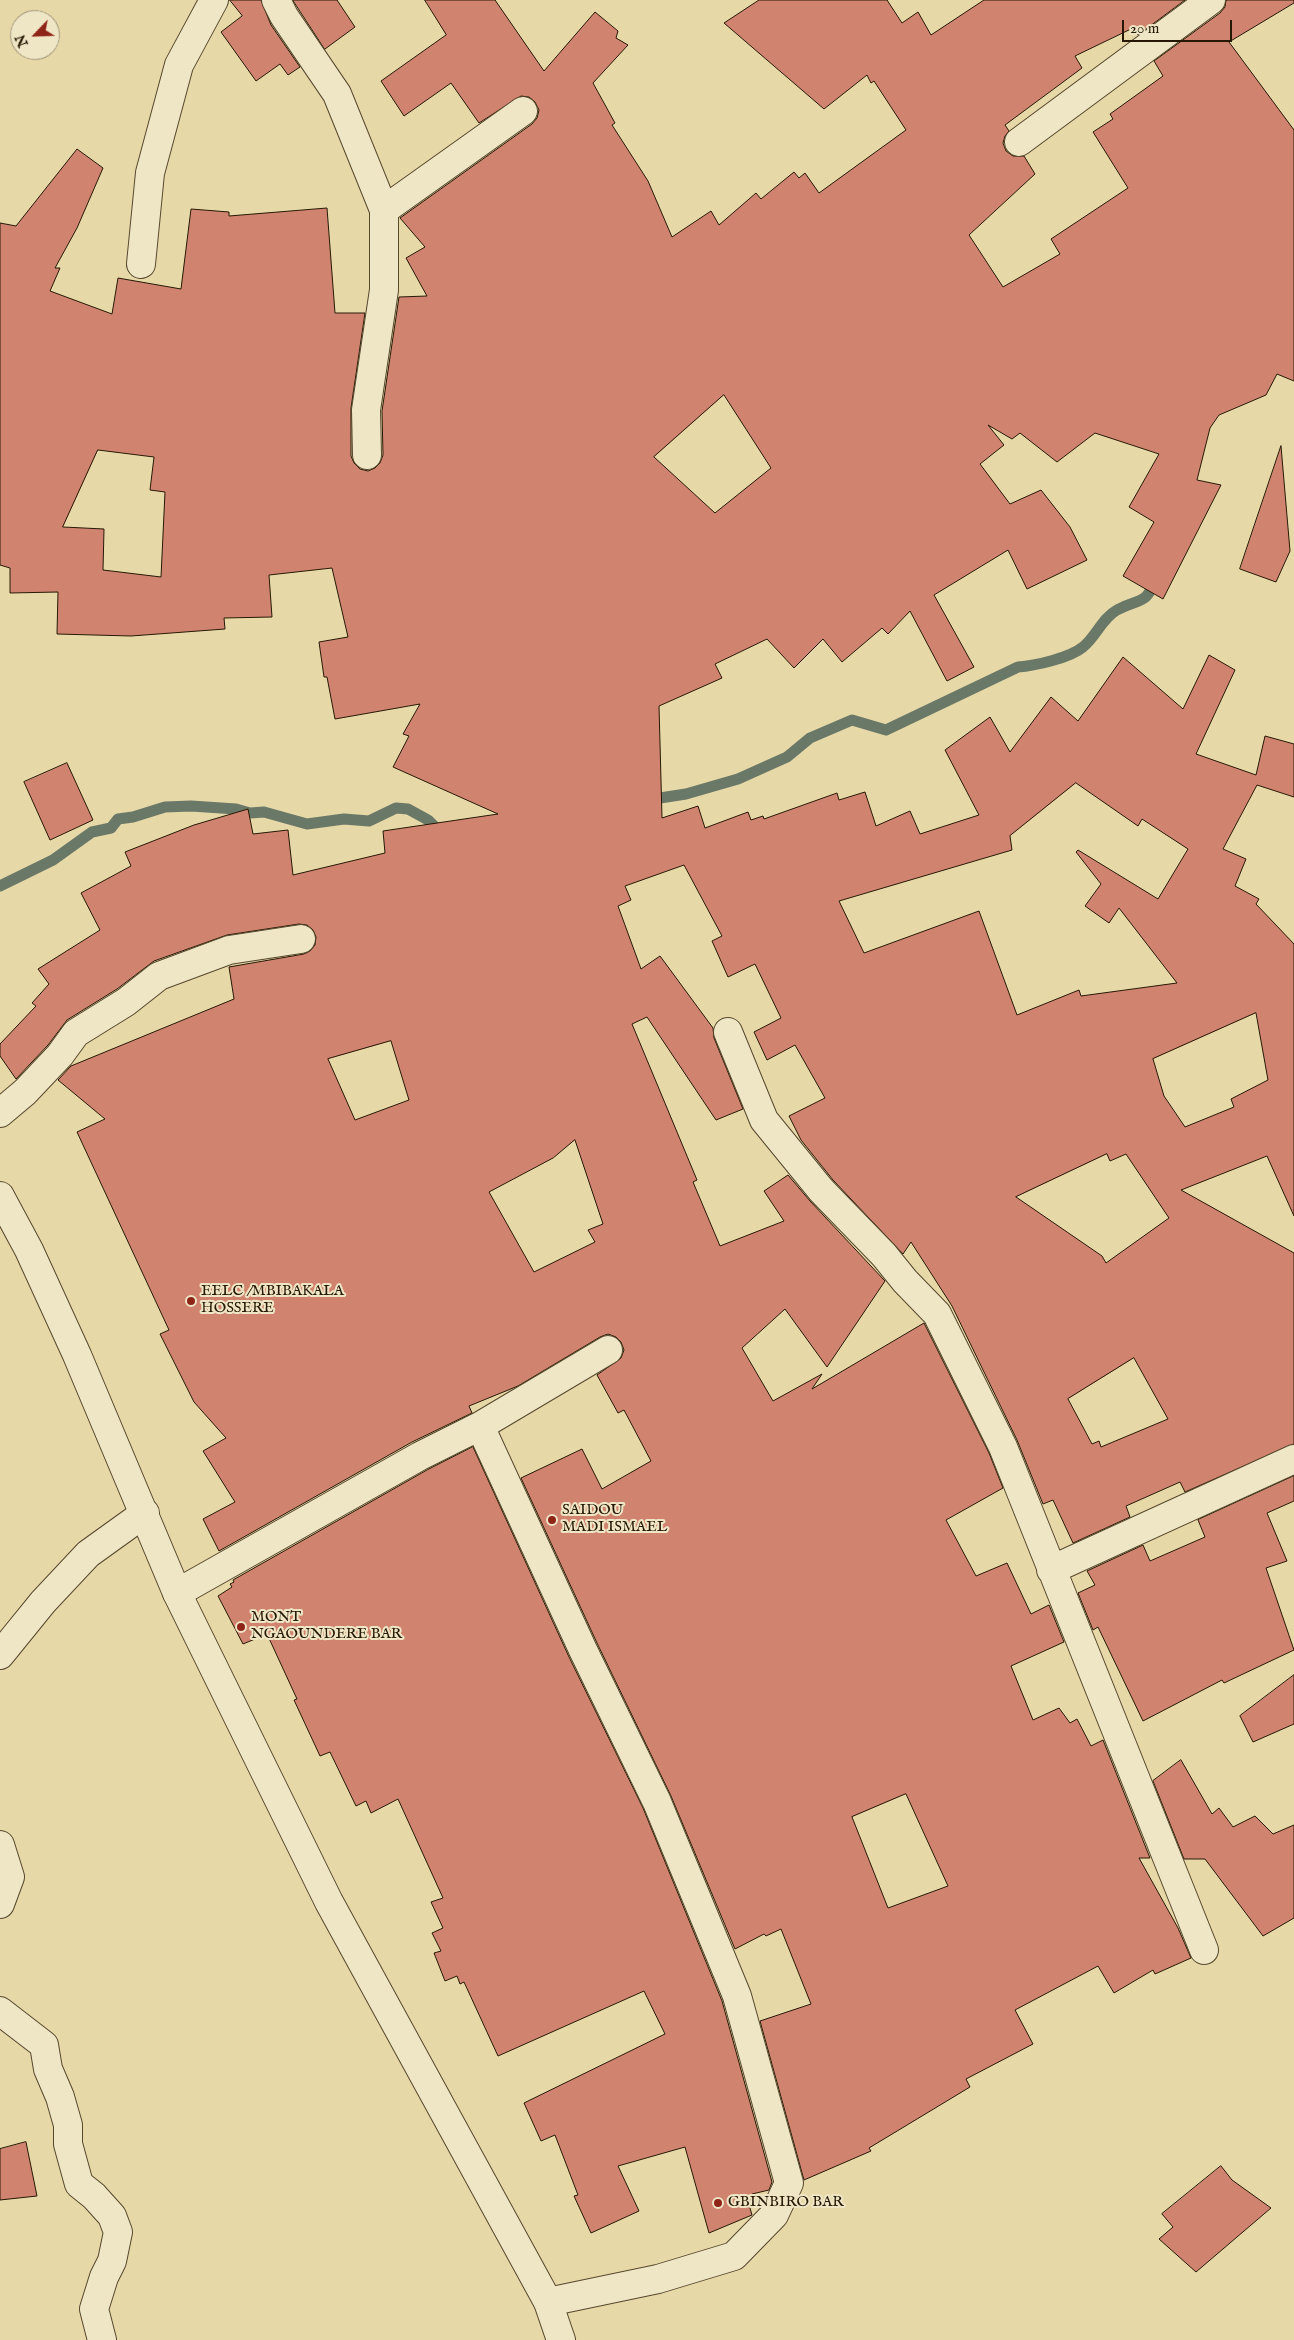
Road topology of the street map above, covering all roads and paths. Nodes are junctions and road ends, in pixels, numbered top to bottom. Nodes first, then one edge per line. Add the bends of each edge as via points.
1 (214, 0) edge
2 (276, 0) edge
3 (1211, 0) edge
4 (523, 111) dead end
5 (1019, 142) dead end
6 (384, 210) junction
7 (141, 264) dead end
8 (367, 455) dead end
9 (301, 939) dead end
10 (728, 1032) dead end
11 (0, 1113) edge
12 (0, 1196) edge
13 (608, 1350) dead end
14 (480, 1426) junction
15 (1294, 1459) edge
16 (145, 1513) junction
17 (1051, 1570) junction
18 (177, 1593) junction
19 (0, 1655) edge
20 (0, 1844) edge
21 (0, 1904) edge
22 (1204, 1950) dead end
23 (0, 2010) edge
24 (548, 2302) junction
25 (102, 2340) edge
26 (561, 2340) edge

1 - 7 street via 179,65 150,173
2 - 6 street via 337,94
3 - 5 street
4 - 6 street
6 - 8 street via 384,290 366,410
9 - 11 street via 229,950 159,976 76,1034 25,1092
10 - 17 street via 764,1120 821,1190 937,1314 1003,1447
12 - 16 street via 29,1250
13 - 14 street
14 - 18 street via 420,1456
14 - 24 street via 582,1650 656,1802 737,1996 789,2183 774,2215 734,2256 658,2279
15 - 17 street
16 - 18 street
16 - 19 street via 88,1554
17 - 22 street
18 - 24 street via 329,1902
20 - 21 street via 10,1877
23 - 25 street via 44,2045 48,2069 68,2125 68,2144 79,2184 112,2216 118,2232 112,2261 94,2309
24 - 26 street

